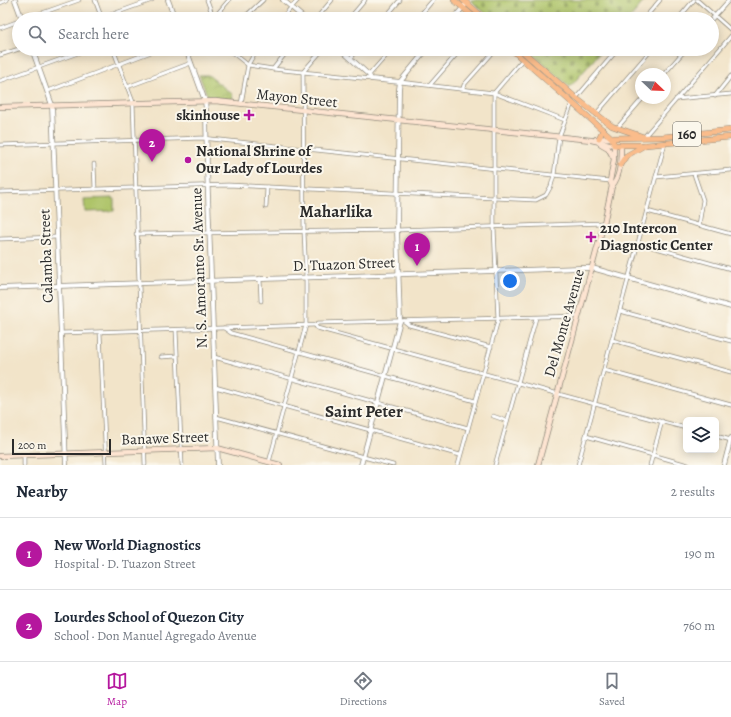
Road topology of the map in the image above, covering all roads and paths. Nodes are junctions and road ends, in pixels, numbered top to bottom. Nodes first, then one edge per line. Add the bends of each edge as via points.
1 (7, 0) edge
2 (15, 0) edge
3 (79, 0) edge
4 (95, 0) edge
5 (152, 0) edge
6 (168, 0) edge
7 (207, 0) edge
8 (229, 0) edge
9 (263, 0) edge
10 (283, 0) edge
11 (298, 0) edge
12 (332, 0) edge
13 (365, 0) edge
14 (400, 0) edge
15 (433, 0) edge
16 (454, 0) edge
17 (660, 0) edge
18 (696, 0) edge
19 (729, 0) edge
20 (0, 3) edge
21 (464, 4) edge
22 (292, 7) junction
23 (19, 12) edge
24 (45, 12) edge
25 (99, 12) edge
26 (120, 12) edge
27 (172, 12) edge
28 (212, 12) edge
29 (219, 12) edge
30 (251, 12) edge
31 (288, 12) edge
32 (297, 12) edge
33 (322, 12) edge
34 (355, 12) edge
35 (390, 12) edge
36 (423, 12) edge
37 (470, 12) edge
38 (475, 12) edge
39 (650, 12) edge
40 (685, 12) edge
41 (710, 12) edge
42 (718, 12) edge
43 (719, 20) edge
44 (12, 24) edge
45 (0, 28) edge
46 (731, 30) edge
47 (731, 36) edge
48 (719, 50) edge
49 (12, 51) edge
50 (0, 55) edge
51 (35, 56) edge
52 (71, 56) edge
53 (115, 56) edge
54 (140, 56) edge
55 (188, 56) edge
56 (237, 56) edge
57 (253, 56) edge
58 (283, 56) edge
59 (317, 56) edge
60 (349, 56) edge
61 (386, 56) edge
62 (422, 56) edge
63 (455, 56) edge
64 (490, 56) edge
65 (612, 56) edge
66 (646, 56) edge
67 (680, 56) edge
68 (714, 56) edge
69 (524, 57) junction
70 (351, 58) joint
71 (191, 63) junction
72 (118, 64) junction
73 (248, 65) junction
74 (39, 68) junction
75 (669, 68) edge
76 (273, 69) junction
77 (303, 72) junction
78 (731, 76) edge
79 (370, 77) junction
80 (0, 81) edge
81 (400, 82) junction
82 (430, 85) junction
83 (127, 87) junction
84 (462, 88) junction
85 (48, 91) junction
86 (494, 93) junction
87 (731, 94) edge
88 (715, 96) junction
89 (576, 98) junction
90 (676, 99) junction
91 (205, 101) junction
92 (133, 102) junction
93 (572, 103) junction
94 (241, 104) junction
95 (638, 104) edge
96 (52, 105) junction
97 (0, 107) edge
98 (303, 110) junction
99 (596, 114) junction
100 (398, 120) junction
101 (565, 120) junction
102 (617, 128) junction
103 (495, 130) junction
104 (603, 130) junction
105 (731, 130) edge
106 (559, 137) junction
107 (644, 137) junction
108 (731, 137) edge
109 (612, 138) junction
110 (621, 138) junction
111 (207, 139) junction
112 (134, 140) junction
113 (599, 140) junction
114 (54, 143) junction
115 (665, 143) junction
116 (0, 145) edge
117 (614, 145) junction
118 (621, 145) junction
119 (646, 145) junction
120 (304, 149) junction
121 (398, 159) junction
122 (614, 159) junction
123 (94, 164) dead end
124 (620, 165) junction
125 (494, 169) junction
126 (731, 170) edge
127 (694, 174) junction
128 (554, 175) junction
129 (656, 177) junction
130 (610, 181) junction
131 (208, 185) junction
132 (612, 186) junction
133 (267, 187) junction
134 (136, 188) junction
135 (304, 188) junction
136 (95, 189) junction
137 (56, 190) junction
138 (0, 192) edge
139 (398, 193) junction
140 (494, 198) junction
141 (266, 207) dead end
142 (647, 211) junction
143 (604, 223) junction
144 (699, 225) junction
145 (494, 227) junction
146 (397, 230) junction
147 (209, 232) junction
148 (304, 232) junction
149 (136, 234) junction
150 (731, 234) edge
151 (57, 237) junction
152 (0, 239) edge
153 (638, 243) junction
154 (592, 268) junction
155 (731, 269) edge
156 (496, 270) junction
157 (398, 274) junction
158 (306, 277) junction
159 (260, 278) junction
160 (629, 279) junction
161 (211, 280) junction
162 (138, 282) junction
163 (59, 286) junction
164 (0, 288) edge
165 (261, 300) dead end
166 (731, 307) edge
167 (620, 311) junction
168 (579, 316) junction
169 (536, 318) junction
170 (498, 320) junction
171 (402, 321) junction
172 (306, 325) junction
173 (315, 325) junction
174 (213, 328) junction
175 (224, 328) junction
176 (176, 330) junction
177 (140, 331) junction
178 (100, 332) junction
179 (61, 333) junction
180 (612, 340) junction
181 (731, 342) edge
182 (491, 347) junction
183 (392, 349) junction
184 (299, 353) junction
185 (177, 356) junction
186 (161, 357) dead end
187 (214, 357) junction
188 (604, 370) junction
189 (731, 372) edge
190 (483, 374) junction
191 (385, 376) junction
192 (292, 378) junction
193 (518, 383) junction
194 (215, 387) junction
195 (557, 394) junction
196 (475, 401) junction
197 (378, 403) junction
198 (594, 404) junction
199 (731, 405) edge
200 (284, 406) junction
201 (493, 416) dead end
202 (216, 417) junction
203 (507, 421) junction
204 (662, 421) junction
205 (683, 427) edge
206 (468, 428) junction
207 (370, 430) junction
208 (277, 432) junction
209 (586, 436) junction
210 (719, 437) edge
211 (731, 440) edge
212 (217, 448) junction
213 (181, 450) junction
214 (144, 451) junction
215 (105, 452) junction
216 (65, 454) junction
217 (653, 454) junction
218 (24, 455) junction
219 (460, 455) junction
220 (0, 456) edge
221 (363, 457) junction
222 (269, 462) junction
223 (24, 465) edge
224 (66, 465) edge
225 (106, 465) edge
226 (145, 465) edge
227 (182, 465) edge
228 (218, 465) edge
229 (280, 465) edge
230 (361, 465) edge
231 (393, 465) edge
232 (458, 465) edge
233 (495, 465) edge
234 (538, 465) edge
235 (578, 465) edge
236 (650, 465) edge
237 (688, 465) edge
238 (724, 465) edge

1 - 20 street
2 - 23 street
3 - 24 street
4 - 25 street
5 - 26 street
6 - 27 street
7 - 28 street
8 - 29 street
9 - 30 street
10 - 22 street
11 - 22 street
12 - 33 street
13 - 34 street
14 - 35 street
15 - 36 street
16 - 21 main road
17 - 39 street
18 - 40 street
18 - 41 street
19 - 42 street
21 - 37 main road
21 - 38 main road
22 - 31 street
22 - 32 street
43 - 46 street
44 - 45 street
47 - 48 street
49 - 50 street
51 - 74 street, Calamba Street
52 - 74 street
53 - 72 street
54 - 72 street
55 - 71 street, N. S. Amoranto Sr. Avenue
56 - 73 street
57 - 73 street
58 - 76 street
59 - 77 street
60 - 70 street
61 - 79 street
62 - 81 street
63 - 82 street
64 - 84 street
65 - 89 street
66 - 99 street
67 - 75 street
68 - 90 street
69 - 86 street
69 - 89 main road
69 - 93 main road
70 - 79 street
71 - 83 street
71 - 91 street, N. S. Amoranto Sr. Avenue
72 - 83 street
72 - 85 street
73 - 76 street
73 - 94 street
74 - 80 street
74 - 85 street, Calamba Street
76 - 77 street
77 - 79 street
77 - 98 street
78 - 88 street
79 - 81 street
81 - 82 street
81 - 100 street
82 - 84 street
83 - 92 street
84 - 86 street
85 - 96 street, Calamba Street
86 - 101 street
86 - 103 street
87 - 88 street
88 - 90 street
89 - 99 main road
90 - 107 street
91 - 92 main road, Mayon Street
91 - 94 main road, Mayon Street
91 - 111 street, N. S. Amoranto Sr. Avenue
92 - 96 main road, Mayon Street
92 - 112 street
93 - 101 street
93 - 104 main road
94 - 98 main road, Mayon Street
95 - 102 street
96 - 97 main road, Mayon Street
96 - 114 street, Calamba Street
98 - 100 main road, Mayon Street
98 - 120 street
99 - 102 main road
100 - 103 main road, Mayon Street
100 - 121 street
101 - 106 street
102 - 107 main road
102 - 110 main road
103 - 106 main road, Mayon Street
103 - 125 street
104 - 109 main road
104 - 113 main road
105 - 107 main road, 160
106 - 113 main road, Mayon Street
106 - 128 street
107 - 110 main road, 160
108 - 115 main road, 160
109 - 110 main road, 160
109 - 113 main road, Mayon Street
109 - 117 main road
110 - 118 main road
111 - 112 street
111 - 120 street
111 - 131 street, N. S. Amoranto Sr. Avenue
112 - 114 street
112 - 134 street
113 - 117 main road, Mayon Street
113 - 122 main road via 608,148
114 - 116 street
114 - 137 street, Calamba Street
115 - 119 main road, 160
115 - 129 street
117 - 118 main road, 160
117 - 122 main road
118 - 119 main road, 160
118 - 124 main road, Del Monte Avenue
119 - 124 main road via 626,156
120 - 121 street
120 - 135 street
121 - 125 street
121 - 139 street
122 - 130 main road
123 - 136 street
124 - 132 main road, Del Monte Avenue via 616,182
125 - 128 street
125 - 140 street
126 - 127 street
127 - 129 street
127 - 144 street via 703,200
128 - 130 street
128 - 140 street via 549,191 536,200
129 - 142 street
130 - 132 main road
131 - 133 street
131 - 134 street
131 - 147 street, N. S. Amoranto Sr. Avenue
132 - 143 main road, Del Monte Avenue
133 - 135 street
133 - 141 street
134 - 136 street
134 - 149 street
135 - 139 street
135 - 148 street
136 - 137 street
137 - 138 street
137 - 151 street, Calamba Street
139 - 140 street
139 - 146 street
140 - 145 street
142 - 144 street
142 - 153 street
143 - 145 street
143 - 154 main road, Del Monte Avenue
144 - 150 street
145 - 146 street
145 - 156 street
146 - 148 street
146 - 157 street
147 - 148 street
147 - 149 street
147 - 161 street, N. S. Amoranto Sr. Avenue
148 - 158 street
149 - 162 street
151 - 152 street
151 - 163 street, Calamba Street
153 - 155 street
153 - 160 street
154 - 156 street, D. Tuazon Street
154 - 160 street, D. Tuazon Street
154 - 168 main road, Del Monte Avenue
156 - 157 street, D. Tuazon Street
156 - 170 street
157 - 158 street, D. Tuazon Street
157 - 171 street
158 - 159 street, D. Tuazon Street
158 - 172 street
159 - 161 street, D. Tuazon Street
159 - 165 street
160 - 166 street, D. Tuazon Street
160 - 167 street
161 - 162 street, D. Tuazon Street
161 - 174 street, N. S. Amoranto Sr. Avenue
162 - 163 street, D. Tuazon Street
162 - 177 street
163 - 164 street, D. Tuazon Street
163 - 179 street, Calamba Street
167 - 180 street
167 - 181 street
168 - 169 street
168 - 195 main road, Del Monte Avenue
169 - 170 street
169 - 193 street
170 - 171 street
170 - 182 street
171 - 173 street
171 - 182 street
171 - 183 street
172 - 173 street
172 - 175 street
172 - 184 street
173 - 183 street via 317,328
174 - 175 street
174 - 176 street
174 - 187 street, N. S. Amoranto Sr. Avenue
175 - 184 street via 231,333
176 - 177 street
176 - 185 street
177 - 178 street
177 - 214 street
178 - 179 street
178 - 215 street
179 - 216 street, Calamba Street
180 - 188 street
180 - 189 street
182 - 190 street
183 - 190 street
183 - 191 street
184 - 191 street
184 - 192 street
185 - 186 street
185 - 213 street
187 - 192 street
187 - 194 street, N. S. Amoranto Sr. Avenue
188 - 198 street
188 - 199 street
190 - 193 street
190 - 196 street
191 - 196 street
191 - 197 street
192 - 197 street
192 - 200 street
193 - 195 street
193 - 203 street
194 - 200 street
194 - 202 street, N. S. Amoranto Sr. Avenue
195 - 198 street
195 - 234 main road, Del Monte Avenue
196 - 206 street
197 - 206 street
197 - 207 street
198 - 204 street
198 - 209 street
200 - 207 street
200 - 208 street
201 - 203 street
202 - 208 street
202 - 212 street, N. S. Amoranto Sr. Avenue
203 - 233 street
204 - 205 street
204 - 217 street
206 - 219 street
207 - 219 street
207 - 221 street
208 - 221 street
208 - 222 street
209 - 217 street
209 - 235 street
210 - 211 street
211 - 238 street
212 - 213 main road, Banawe Street
212 - 222 main road, Banawe Street
212 - 228 street, N. S. Amoranto Sr. Avenue
213 - 214 main road, Banawe Street
213 - 227 street
214 - 215 main road, Banawe Street
214 - 226 street
215 - 216 main road, Banawe Street
215 - 225 street
216 - 218 main road, Banawe Street
216 - 224 street, Calamba Street
217 - 236 street
217 - 237 street
218 - 220 main road, Banawe Street
218 - 223 street
219 - 232 street
221 - 230 street
221 - 231 street
222 - 229 main road, Banawe Street

